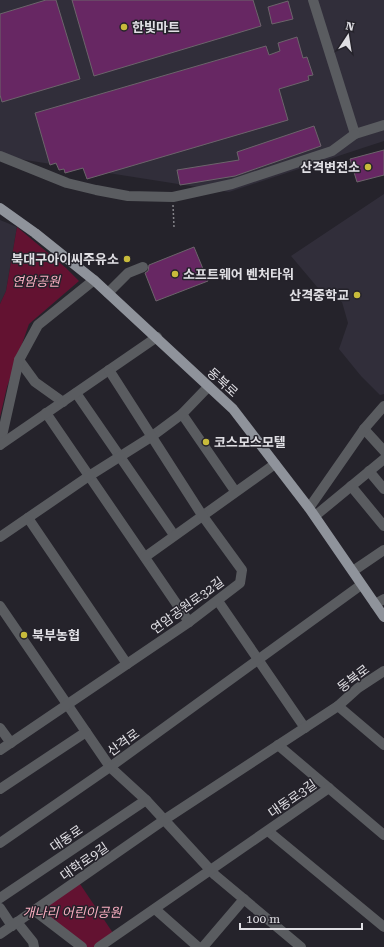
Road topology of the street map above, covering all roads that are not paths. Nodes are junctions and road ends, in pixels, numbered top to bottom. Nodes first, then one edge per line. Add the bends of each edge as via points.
1 (313, 0) edge
2 (384, 125) edge
3 (355, 134) junction
4 (0, 156) edge
5 (0, 208) edge
6 (143, 267) dead end
7 (94, 280) junction
8 (108, 293) junction
9 (157, 337) junction
10 (19, 360) junction
11 (109, 370) junction
12 (208, 387) junction
13 (76, 393) junction
14 (63, 402) junction
15 (384, 406) edge
16 (46, 413) junction
17 (182, 414) junction
18 (364, 429) junction
19 (151, 437) junction
20 (0, 445) edge
21 (384, 451) edge
22 (121, 456) junction
23 (384, 459) edge
24 (274, 464) junction
25 (369, 471) junction
26 (89, 476) junction
27 (351, 486) junction
28 (384, 489) edge
29 (235, 491) junction
30 (312, 512) junction
31 (202, 515) junction
32 (28, 518) junction
33 (384, 526) edge
34 (174, 534) junction
35 (0, 537) edge
36 (384, 550) edge
37 (145, 557) junction
38 (353, 571) junction
39 (361, 584) junction
40 (218, 601) junction
41 (379, 601) edge
42 (0, 606) edge
43 (384, 617) edge
44 (189, 622) junction
45 (258, 659) junction
46 (127, 664) junction
47 (384, 672) edge
48 (67, 705) junction
49 (338, 706) junction
50 (0, 728) edge
51 (305, 728) junction
52 (86, 732) junction
53 (10, 743) junction
54 (278, 745) junction
55 (384, 745) edge
56 (0, 750) edge
57 (110, 766) junction
58 (329, 788) junction
59 (0, 789) edge
60 (146, 800) junction
61 (164, 820) junction
62 (268, 831) junction
63 (384, 835) edge
64 (0, 843) edge
65 (211, 871) junction
66 (0, 898) edge
67 (244, 898) junction
68 (0, 908) edge
69 (155, 909) junction
70 (35, 911) junction
71 (15, 924) junction
72 (384, 926) edge
73 (0, 934) edge
74 (34, 947) edge
75 (82, 947) edge
76 (100, 947) edge
77 (198, 947) edge
78 (203, 947) edge
79 (301, 947) edge

1 - 3 street
2 - 3 street
3 - 4 street via 332,151 232,184 173,197 128,196 66,183
5 - 7 main road, 동북로
6 - 8 street via 128,273
7 - 8 main road, 동북로
7 - 10 street via 38,325
8 - 9 main road, 동북로
9 - 11 street
9 - 12 main road, 동북로
10 - 14 street via 35,382
10 - 20 street
11 - 13 street
11 - 19 street, 연암공원로32길
12 - 17 street
12 - 24 main road, 동북로 via 233,409
13 - 14 street
13 - 22 street
14 - 16 street
15 - 18 street
16 - 20 street
16 - 26 street
17 - 19 street
17 - 29 street
18 - 21 street
18 - 30 street
19 - 22 street
19 - 31 street, 연암공원로32길
22 - 26 street
22 - 34 street
23 - 25 street
24 - 29 street
24 - 30 main road, 동북로
25 - 27 street
25 - 28 street
26 - 32 street
26 - 37 street
27 - 30 street
27 - 33 street
29 - 31 street
30 - 38 main road, 동북로
31 - 34 street
31 - 40 street, 연암공원로32길 via 242,570 240,583
32 - 35 street
32 - 46 street
34 - 37 street
36 - 38 street
37 - 44 street
38 - 39 main road, 동북로
39 - 41 main road, 동북로
39 - 45 street, 산격로
40 - 44 street, 연암공원로32길
40 - 45 street
41 - 43 main road, 동북로
42 - 48 street
44 - 46 street, 연암공원로32길
45 - 51 street
45 - 57 street, 산격로
46 - 48 street, 연암공원로32길
47 - 49 street, 동북로 via 358,688
48 - 52 street
48 - 53 street, 연암공원로32길
49 - 51 street, 동북로
49 - 55 street
50 - 53 street
51 - 54 street, 동북로
52 - 57 street
52 - 59 street
53 - 56 street, 연암공원로32길
54 - 58 street
54 - 61 street, 대학로9길
57 - 60 street
57 - 64 street, 산격로
58 - 62 street, 대동로3길
58 - 63 street, 대동로3길
60 - 61 street
60 - 66 street, 대동로
61 - 65 street
61 - 70 street, 대학로9길
62 - 65 street, 대동로3길
62 - 72 street
65 - 67 street
65 - 69 street, 대동로3길
67 - 78 street
67 - 79 street
68 - 71 street
69 - 76 street, 대동로3길
69 - 77 street
70 - 71 street, 대학로9길
70 - 75 street
71 - 73 street, 대학로9길
71 - 74 street via 33,942

